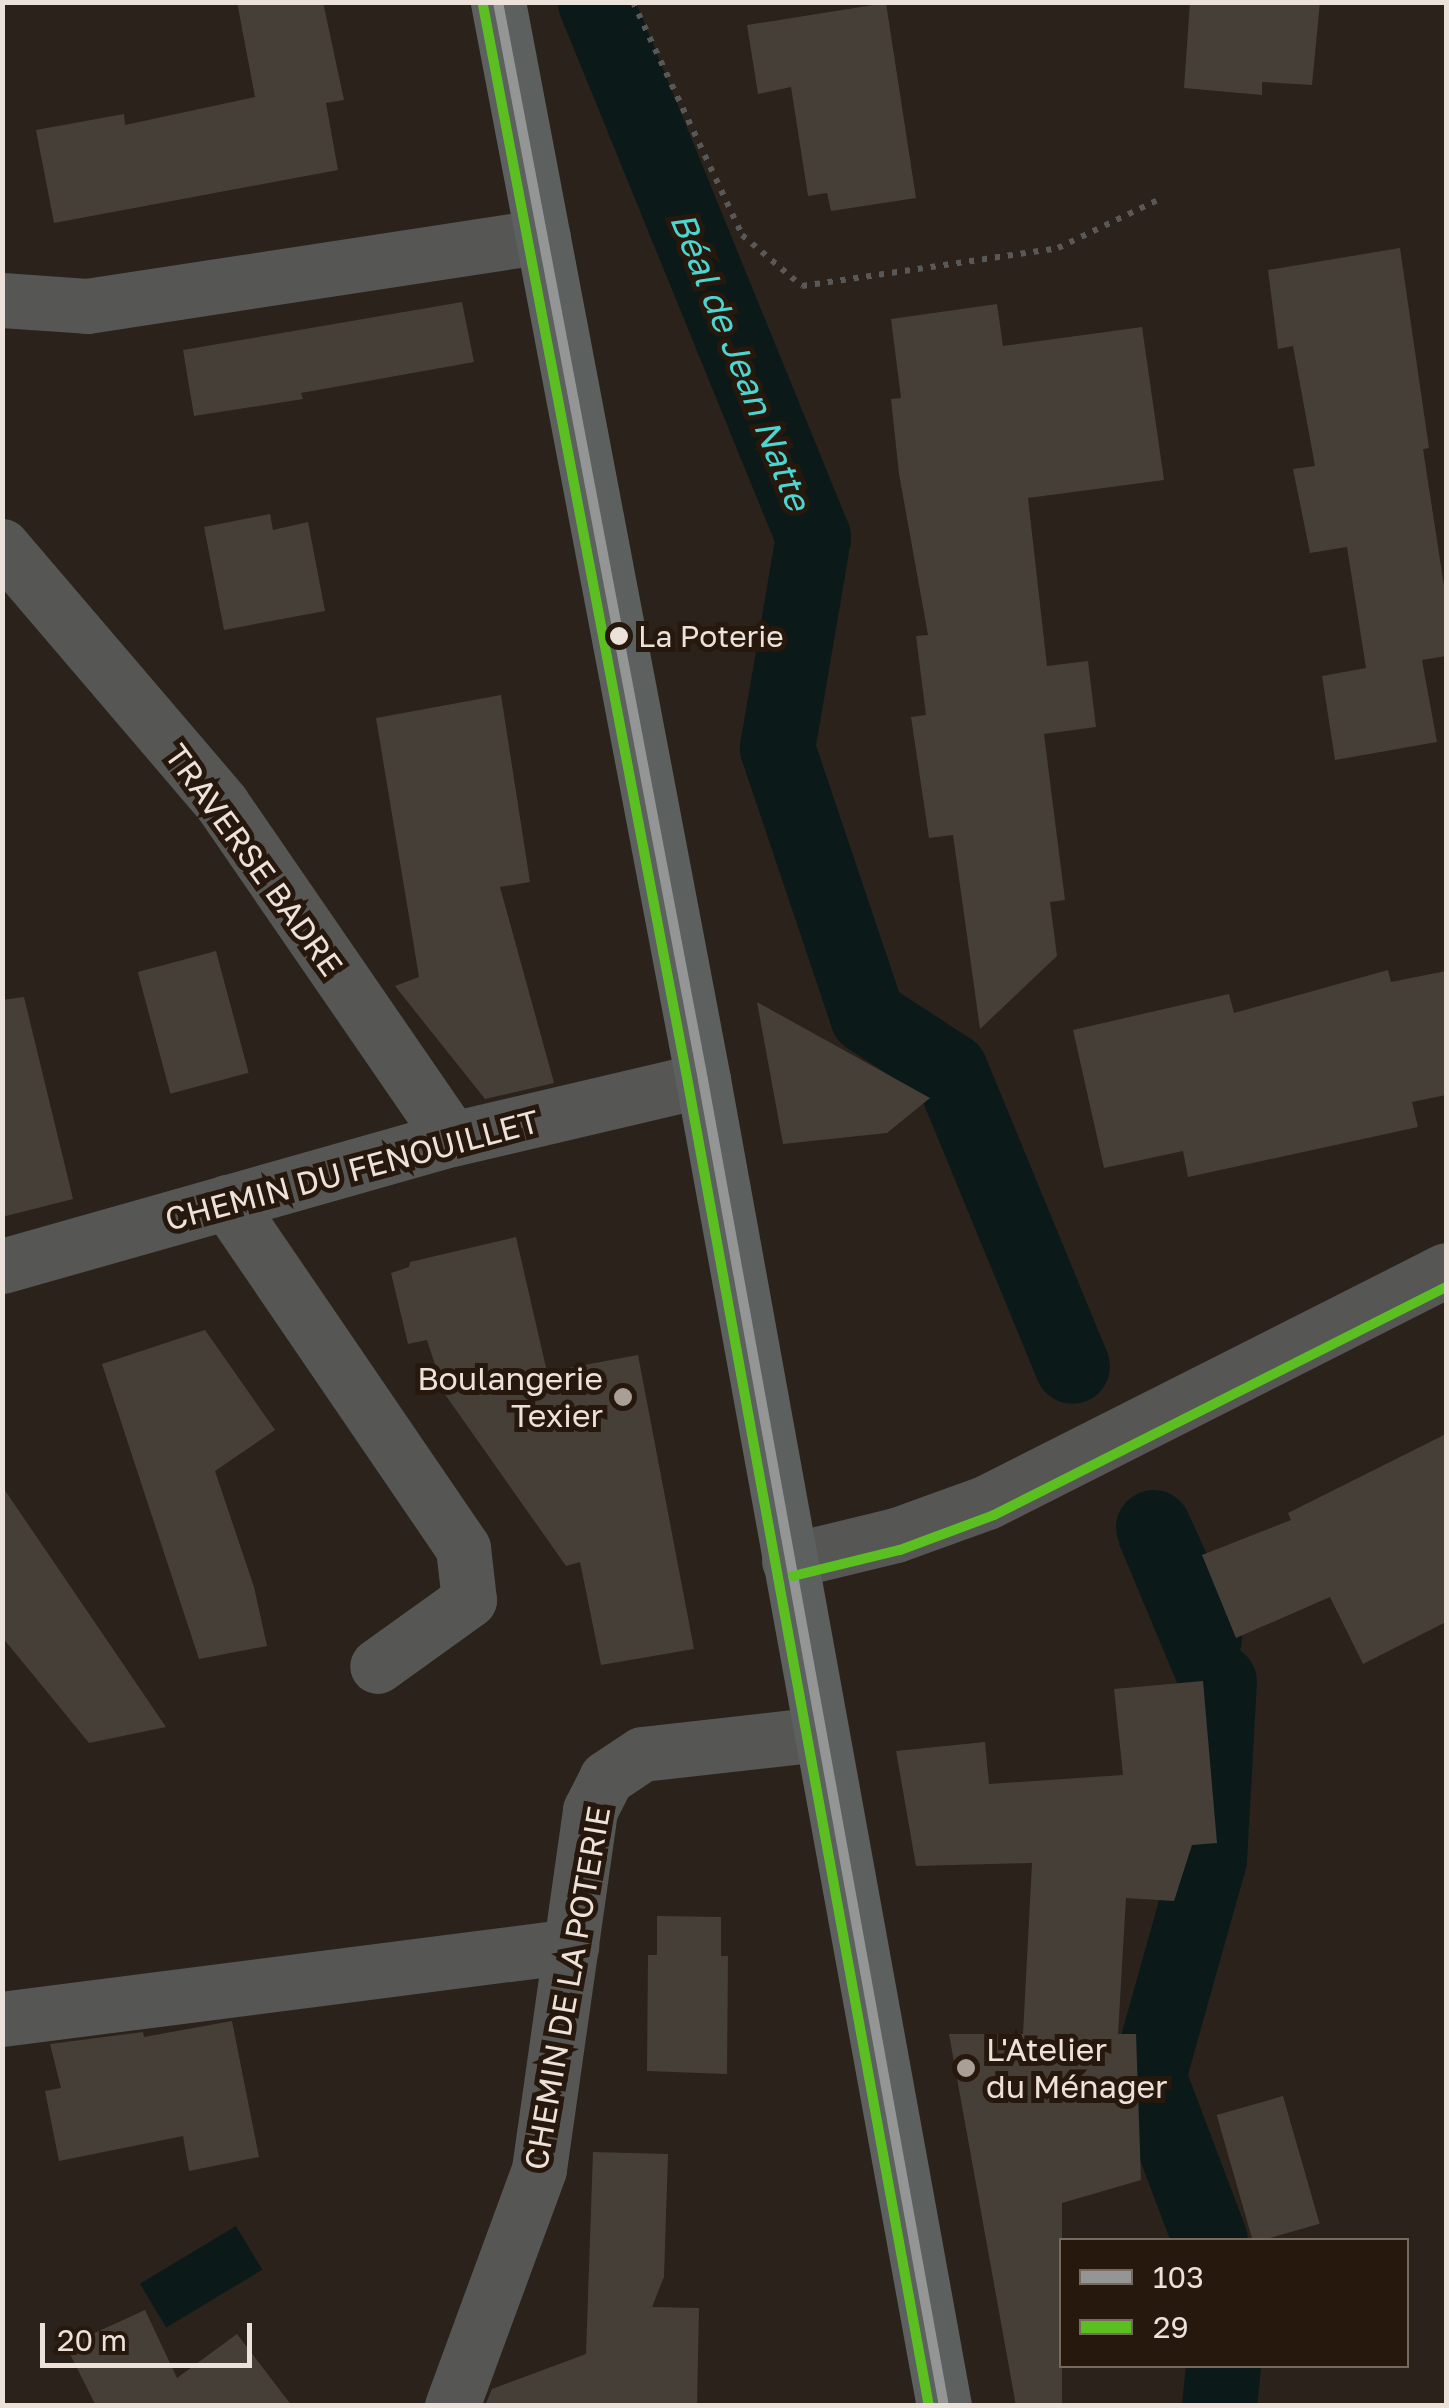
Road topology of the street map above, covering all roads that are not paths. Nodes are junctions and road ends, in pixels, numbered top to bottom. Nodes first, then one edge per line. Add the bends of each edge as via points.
1 (498, 2) edge
2 (543, 236) junction
3 (2, 300) edge
4 (2, 546) edge
5 (703, 1080) junction
6 (452, 1139) junction
7 (227, 1202) junction
8 (2, 1266) edge
9 (1446, 1270) edge
10 (789, 1561) junction
11 (377, 1666) dead end
12 (819, 1734) junction
13 (571, 1946) junction
14 (2, 2018) edge
15 (452, 2406) edge
16 (944, 2406) edge

1 - 2 main road
2 - 3 street via 87,306
2 - 5 main road
4 - 6 street, TRAVERSE BADRE via 222,804
5 - 6 street, CHEMIN DU FENOUILLET
5 - 10 main road
6 - 7 street, CHEMIN DU FENOUILLET
7 - 8 street, CHEMIN DU FENOUILLET
7 - 11 street via 462,1548 469,1600
9 - 10 street via 987,1502 896,1535
10 - 12 main road
12 - 13 street, CHEMIN DE LA POTERIE via 642,1754 606,1778 590,1810
12 - 16 main road
13 - 14 street
13 - 15 street, CHEMIN DE LA POTERIE via 539,2169

